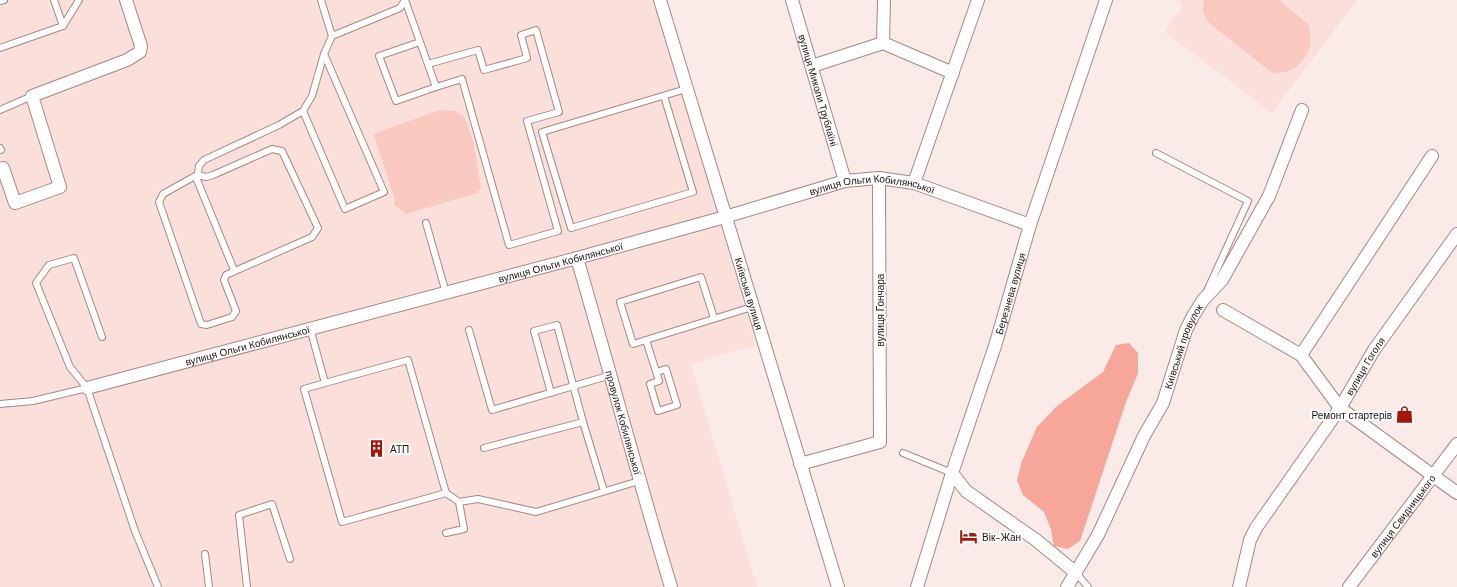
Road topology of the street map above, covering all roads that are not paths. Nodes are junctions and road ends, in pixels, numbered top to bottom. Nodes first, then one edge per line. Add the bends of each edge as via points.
1 (4, 0) edge
2 (54, 0) edge
3 (79, 0) edge
4 (126, 0) edge
5 (321, 0) edge
6 (405, 0) edge
7 (660, 0) edge
8 (792, 0) edge
9 (884, 0) edge
10 (978, 0) edge
11 (1106, 0) edge
12 (0, 1) edge
13 (63, 26) junction
14 (332, 36) junction
15 (420, 42) junction
16 (883, 43) junction
17 (0, 48) edge
18 (324, 54) junction
19 (428, 64) junction
20 (812, 66) junction
21 (954, 73) junction
22 (436, 87) junction
23 (686, 89) junction
24 (32, 96) junction
25 (664, 96) junction
26 (0, 110) edge
27 (1302, 110) dead end
28 (303, 111) junction
29 (1156, 153) dead end
30 (1432, 156) dead end
31 (2, 168) dead end
32 (197, 175) junction
33 (879, 178) junction
34 (845, 181) junction
35 (914, 183) junction
36 (725, 217) junction
37 (426, 223) dead end
38 (1030, 225) junction
39 (1457, 234) edge
40 (577, 258) junction
41 (234, 270) junction
42 (446, 292) junction
43 (1204, 300) junction
44 (752, 307) junction
45 (1223, 310) dead end
46 (714, 318) junction
47 (310, 328) junction
48 (469, 330) dead end
49 (102, 337) dead end
50 (646, 340) junction
51 (1301, 355) junction
52 (657, 372) junction
53 (611, 375) junction
54 (325, 383) junction
55 (573, 386) junction
56 (87, 388) junction
57 (551, 393) junction
58 (0, 404) edge
59 (1340, 408) junction
60 (583, 422) junction
61 (1457, 444) edge
62 (484, 448) dead end
63 (903, 453) dead end
64 (800, 464) junction
65 (952, 473) junction
66 (1433, 476) junction
67 (639, 481) junction
68 (604, 491) junction
69 (446, 493) junction
70 (1457, 493) edge
71 (459, 502) junction
72 (446, 533) dead end
73 (205, 554) dead end
74 (290, 559) dead end
75 (1076, 573) junction
76 (158, 587) edge
77 (209, 587) edge
78 (247, 587) edge
79 (671, 587) edge
80 (838, 587) edge
81 (917, 587) edge
82 (1067, 587) edge
83 (1088, 587) edge
84 (1239, 587) edge
85 (1349, 587) edge

1 - 12 lane
2 - 13 lane
3 - 13 lane
4 - 24 street via 140,52 127,60
5 - 14 lane
6 - 14 lane via 400,8
6 - 15 lane
7 - 23 street, Київська вулиця
8 - 20 street, вулиця Миколи Трублаїні
9 - 16 street
10 - 21 street
11 - 38 street, Березнева вулиця
13 - 17 lane
14 - 18 lane
15 - 19 lane
15 - 22 lane via 379,56 396,101
16 - 20 street
16 - 21 street
18 - 28 lane via 312,96
18 - 28 lane via 384,192 345,209
19 - 22 lane
19 - 22 lane via 478,50 484,70 527,58 521,35 536,30 559,112 527,121 558,231 509,245 462,79
20 - 34 street, вулиця Миколи Трублаїні
21 - 35 street
23 - 25 lane
23 - 36 street, Київська вулиця
24 - 26 lane
24 - 31 street via 60,187 16,203
25 - 25 lane via 542,132 571,228 693,192
27 - 43 street, Київський провулок via 1270,196 1222,280
28 - 32 lane via 204,160
29 - 43 lane via 1248,201
30 - 51 street
32 - 41 lane
32 - 41 lane via 163,194 159,202 201,324 207,325 232,317 236,311 224,280 226,275
32 - 41 lane via 213,175 272,149 282,151 318,228 312,237
33 - 34 street, вулиця Ольги Кобилянської
33 - 35 street, вулиця Ольги Кобилянської
33 - 64 street, вулиця Гончара via 880,442
34 - 36 street, вулиця Ольги Кобилянської
35 - 38 street, вулиця Ольги Кобилянської
36 - 40 street, вулиця Ольги Кобилянської
36 - 44 street, Київська вулиця
37 - 42 lane
38 - 65 street, Березнева вулиця via 995,346
39 - 59 street, вулиця Гоголя via 1374,350
40 - 42 street, вулиця Ольги Кобилянської
40 - 53 street, провулок Кобилянської
42 - 47 street, вулиця Ольги Кобилянської
43 - 75 street, Київський провулок via 1186,330 1163,403 1144,436 1098,535
44 - 46 lane
44 - 64 street, Київська вулиця
45 - 51 street
46 - 50 lane
46 - 50 lane via 701,277 620,302 633,344
47 - 54 lane
47 - 56 street, вулиця Ольги Кобилянської
48 - 57 lane via 492,410
49 - 56 lane via 74,258 49,265 36,283 70,367
50 - 52 lane
51 - 59 street
52 - 52 lane via 659,381 650,384 658,411 677,405 666,369
53 - 55 lane
53 - 67 street, провулок Кобилянської
54 - 69 lane via 408,360
54 - 69 lane via 304,389 342,522
55 - 57 lane
55 - 57 lane via 557,325 534,331
55 - 60 lane
56 - 58 lane via 33,401
56 - 76 lane via 135,531
59 - 66 street
59 - 84 street, вулиця Гоголя via 1256,528 1250,540
60 - 62 lane
60 - 68 lane
61 - 66 street, вулиця Свидницького
63 - 65 lane
64 - 80 street, Київська вулиця
65 - 75 street via 966,491 1036,540
65 - 81 street, Березнева вулиця
66 - 70 street
66 - 85 street, вулиця Свидницького
67 - 68 lane
67 - 79 street, провулок Кобилянської
68 - 71 lane via 536,512 478,499
69 - 71 lane
71 - 72 lane via 464,529
73 - 77 lane
74 - 78 lane via 272,504 239,515
75 - 82 street, Київський провулок
75 - 83 lane

